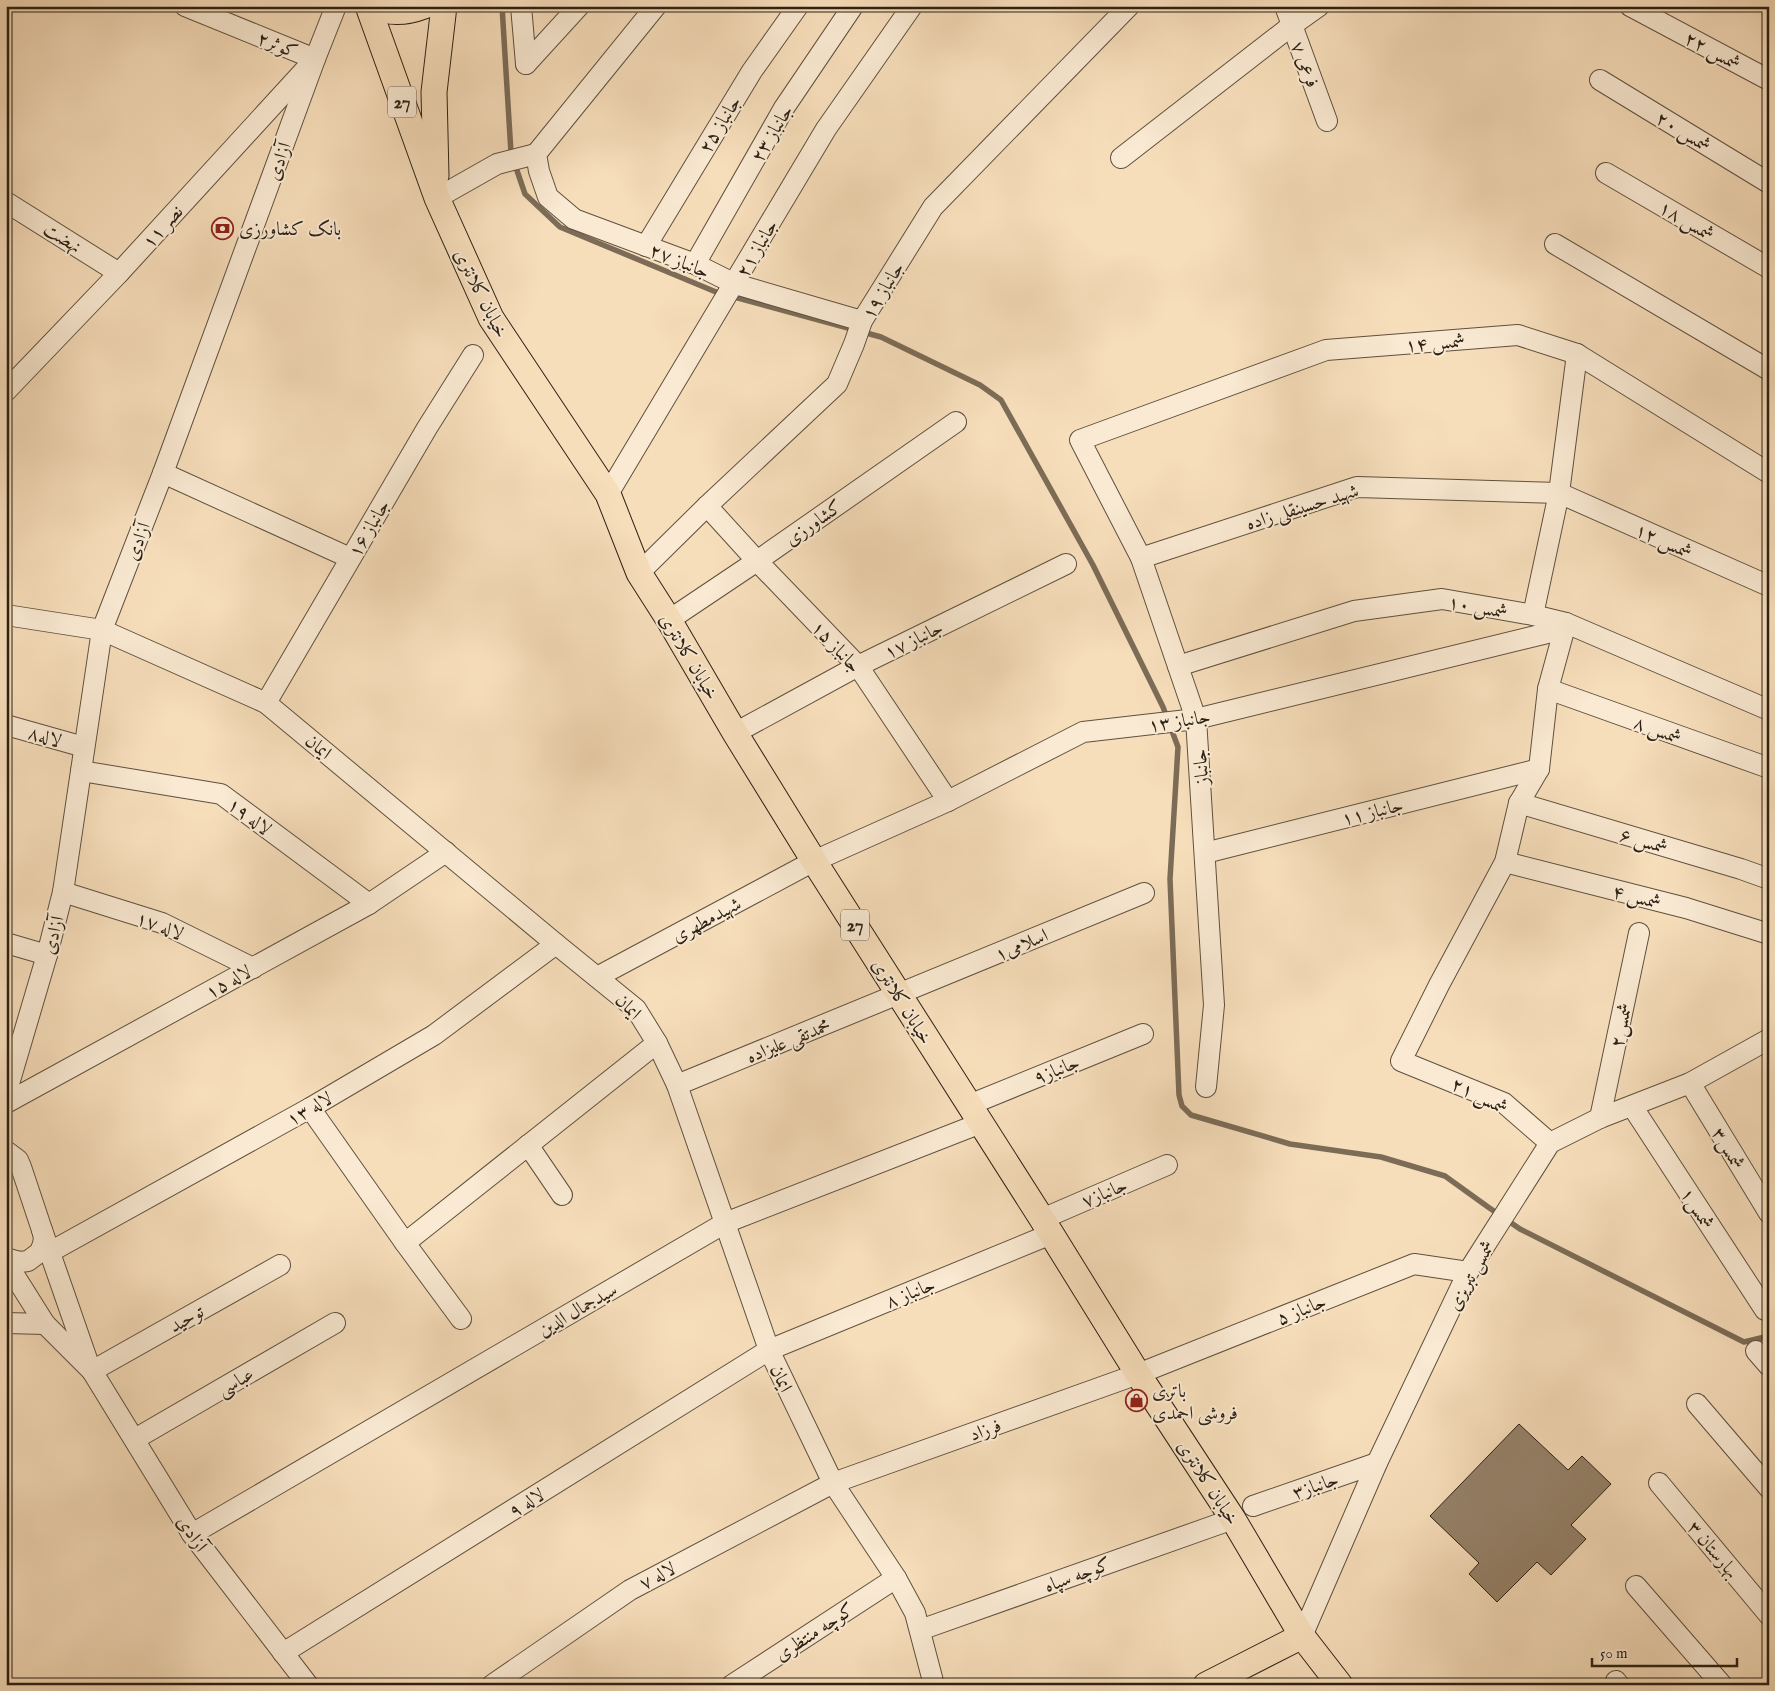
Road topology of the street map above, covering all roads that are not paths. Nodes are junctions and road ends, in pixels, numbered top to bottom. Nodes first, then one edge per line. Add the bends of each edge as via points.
1 (186, 6) edge
2 (336, 6) edge
3 (368, 6) edge
4 (375, 6) edge
5 (424, 6) edge
6 (444, 6) edge
7 (521, 6) edge
8 (579, 6) edge
9 (656, 6) edge
10 (798, 6) edge
11 (853, 6) edge
12 (912, 6) edge
13 (1129, 6) edge
14 (1285, 6) edge
15 (1319, 6) edge
16 (1630, 6) edge
17 (1291, 26) junction
18 (315, 59) junction
19 (1600, 80) dead end
20 (1769, 80) edge
21 (1327, 121) dead end
22 (536, 154) junction
23 (1121, 158) dead end
24 (1606, 173) dead end
25 (1769, 183) edge
26 (437, 198) junction
27 (6, 202) edge
28 (1555, 244) dead end
29 (646, 246) junction
30 (695, 264) junction
31 (1769, 268) edge
32 (119, 273) junction
33 (735, 284) junction
34 (862, 321) junction
35 (1577, 354) junction
36 (473, 355) dead end
37 (1769, 370) edge
38 (6, 391) edge
39 (956, 422) dead end
40 (1080, 440) joint
41 (163, 473) junction
42 (1769, 473) edge
43 (1559, 493) junction
44 (608, 494) junction
45 (707, 506) junction
46 (350, 558) junction
47 (1141, 558) junction
48 (756, 562) junction
49 (1066, 564) dead end
50 (639, 573) junction
51 (1769, 586) edge
52 (6, 615) edge
53 (1533, 615) junction
54 (669, 620) junction
55 (1565, 626) junction
56 (102, 630) junction
57 (858, 666) junction
58 (1178, 666) junction
59 (1548, 690) junction
60 (266, 702) junction
61 (1769, 710) edge
62 (1196, 719) junction
63 (6, 725) edge
64 (735, 733) junction
65 (84, 747) junction
66 (1769, 768) edge
67 (1539, 769) junction
68 (81, 771) junction
69 (948, 801) junction
70 (1519, 803) junction
71 (446, 852) junction
72 (1206, 853) junction
73 (814, 861) junction
74 (1505, 862) junction
75 (1769, 878) edge
76 (63, 892) junction
77 (1144, 893) dead end
78 (369, 904) junction
79 (1639, 933) dead end
80 (1769, 934) edge
81 (6, 943) edge
82 (556, 944) junction
83 (47, 955) junction
84 (253, 968) junction
85 (597, 976) junction
86 (899, 995) junction
87 (1143, 1034) dead end
88 (1769, 1038) edge
89 (657, 1043) junction
90 (1690, 1083) junction
91 (677, 1085) junction
92 (1206, 1087) dead end
93 (6, 1094) edge
94 (6, 1103) edge
95 (1632, 1106) junction
96 (310, 1108) junction
97 (975, 1114) junction
98 (1600, 1118) junction
99 (1550, 1143) junction
100 (528, 1145) junction
101 (6, 1152) edge
102 (1167, 1165) dead end
103 (562, 1195) dead end
104 (1769, 1213) edge
105 (725, 1223) junction
106 (1046, 1226) junction
107 (42, 1230) junction
108 (404, 1242) junction
109 (50, 1252) junction
110 (12, 1265) edge
111 (280, 1265) dead end
112 (1468, 1272) junction
113 (1764, 1310) dead end
114 (461, 1319) dead end
115 (6, 1323) edge
116 (335, 1323) dead end
117 (45, 1324) junction
118 (769, 1350) junction
119 (92, 1371) junction
120 (1138, 1374) junction
121 (1697, 1404) dead end
122 (135, 1438) junction
123 (1377, 1463) junction
124 (833, 1483) junction
125 (1659, 1483) dead end
126 (1769, 1488) edge
127 (1243, 1512) junction
128 (192, 1534) junction
129 (896, 1578) junction
130 (1636, 1586) dead end
131 (1769, 1614) edge
132 (920, 1630) junction
133 (1302, 1636) junction
134 (282, 1653) junction
135 (308, 1685) edge
136 (492, 1685) edge
137 (732, 1685) edge
138 (934, 1685) edge
139 (1206, 1685) edge
140 (1323, 1685) edge
141 (1340, 1685) edge
142 (1722, 1685) edge

1 - 18 street, کوثر۲
2 - 18 street, آزادی
3 - 26 main road, خیابان کلانتری / 27
4 - 5 main road via 394,12
6 - 26 main road, خیابان کلانتری / 27 via 434,92
7 - 8 street via 526,64
9 - 22 street
10 - 29 street, جانباز ۲۵ via 752,71
11 - 30 street, جانباز ۲۳ via 784,108
12 - 33 street, جانباز ۲۱ via 826,129
13 - 34 street, جانباز ۱۹ via 932,207
14 - 17 street, فرعی ۷
15 - 17 street
16 - 20 street, شمس ۲۲
17 - 21 street, فرعی ۷
17 - 23 street
18 - 32 street, نصر ۱۱
18 - 41 street, آزادی
19 - 25 street, شمس ۲۰
22 - 26 street via 497,164
22 - 29 street, جانباز ۲۷ via 548,197 574,219
24 - 31 street, شمس ۱۸
26 - 44 main road, خیابان کلانتری / 27 via 491,318
27 - 32 street, نهضت
28 - 37 street
29 - 30 street, جانباز ۲۷
30 - 33 street, جانباز ۲۷
32 - 38 street, نصر ۱۱
33 - 34 street, جانباز ۲۷
33 - 44 street, جانباز ۲۱
34 - 45 street, جانباز ۱۹ via 837,384
35 - 40 street, شمس ۱۴ via 1518,335 1326,350
35 - 42 street, شمس ۱۴
35 - 43 street
36 - 46 street, جانباز ۱۶
39 - 48 street, کشاورزی
40 - 47 street, جانباز
41 - 46 street
41 - 56 street, آزادی
43 - 47 street, شهید حسینقلی زاده via 1357,487
43 - 51 street, شمس ۱۲
43 - 53 street
44 - 50 main road, خیابان کلانتری / 27
45 - 48 street, جانباز ۱۵
45 - 50 street, جانباز ۱۹
46 - 60 street, جانباز ۱۶
47 - 58 street, جانباز
48 - 54 street, کشاورزی
48 - 57 street, جانباز ۱۵
49 - 57 street, جانباز ۱۷
50 - 54 main road, خیابان کلانتری / 27
52 - 56 street, ایمان
53 - 55 street, شمس ۱۰
53 - 58 street, شمس ۱۰ via 1442,599 1354,611
54 - 64 main road, خیابان کلانتری / 27
55 - 59 street
55 - 61 street, شمس ۱۰
55 - 62 street, جانباز ۱۳
56 - 60 street, ایمان
56 - 65 street, آزادی
57 - 64 street, جانباز ۱۷
57 - 69 street, جانباز ۱۵
58 - 62 street, جانباز
59 - 66 street, شمس ۸
59 - 67 street
60 - 71 street, ایمان
62 - 69 street, جانباز ۱۳ via 1084,732
62 - 72 street, جانباز
63 - 65 street, لاله۸
64 - 73 main road, خیابان کلانتری / 27
65 - 68 street, آزادی
67 - 70 street
67 - 72 street, جانباز ۱۱
68 - 76 street, آزادی
68 - 78 street, لاله ۱۹ via 221,794
69 - 73 street, جانباز ۱۳
70 - 74 street
70 - 75 street, شمس ۶
71 - 78 street, لاله ۱۵
71 - 82 street, ایمان
72 - 92 street, جانباز via 1214,1005
73 - 85 street, شهیدمطهری
73 - 86 main road, خیابان کلانتری / 27
74 - 80 street, شمس ۴ via 1686,908
74 - 99 street, شمس ۲۱ via 1401,1061 1504,1103
76 - 83 street, آزادی
76 - 84 street, لاله ۱۷ via 162,923
77 - 86 street, اسلامی۱
78 - 84 street, لاله ۱۵
79 - 98 street, شمس۲
81 - 83 street
82 - 85 street, ایمان
82 - 96 street, لاله ۱۳ via 434,1035
83 - 93 street, آزادی
84 - 94 street, لاله ۱۵
85 - 89 street, ایمان via 636,1009
86 - 91 street, محمدتقی علیزاده
86 - 97 main road, خیابان کلانتری / 27
87 - 97 street, جانباز۹
88 - 90 street
89 - 91 street, ایمان
89 - 100 street
90 - 95 street
90 - 104 street, شمس۳
91 - 105 street, ایمان
95 - 98 street
95 - 113 street, شمس۱
96 - 108 street
96 - 109 street, لاله ۱۳
97 - 105 street, سیدجمال الدین
97 - 106 main road, خیابان کلانتری / 27
98 - 99 street
99 - 112 street, شمس تبریزی
100 - 103 street
100 - 108 street
101 - 107 street, آزادی via 18,1160
102 - 106 street, جانباز۷
105 - 118 street, ایمان
105 - 128 street, سیدجمال الدین
106 - 118 street, جانباز ۸
106 - 120 main road, خیابان کلانتری / 27
107 - 109 street, آزادی
107 - 110 street via 44,1237 40,1252
108 - 114 street
109 - 119 street, آزادی
110 - 117 street, آزادی
111 - 119 street, توحید
112 - 120 street, جانباز ۵ via 1414,1264
112 - 123 street, شمس تبریزی
115 - 117 street
116 - 122 street, عباسی
117 - 119 street, آزادی
118 - 124 street, ایمان
118 - 134 street, لاله ۹
119 - 122 street, آزادی
120 - 124 street, فرزاد
120 - 127 main road, خیابان کلانتری / 27
121 - 126 street
122 - 128 street, آزادی
123 - 127 street, جانباز۳
123 - 133 street, شمس تبریزی
124 - 129 street, ایمان
124 - 136 street, لاله ۷ via 630,1590
125 - 131 street, بهارستان ۳
127 - 132 street, کوچه سپاه
127 - 133 main road, خیابان کلانتری / 27
128 - 134 street, آزادی
129 - 132 street, ایمان via 915,1613
129 - 137 street, کوچه منتظری
130 - 142 street
132 - 138 street, ایمان
133 - 139 main road
133 - 140 main road, خیابان کلانتری / 27
133 - 141 main road, خیابان کلانتری / 27
134 - 135 street, آزادی

